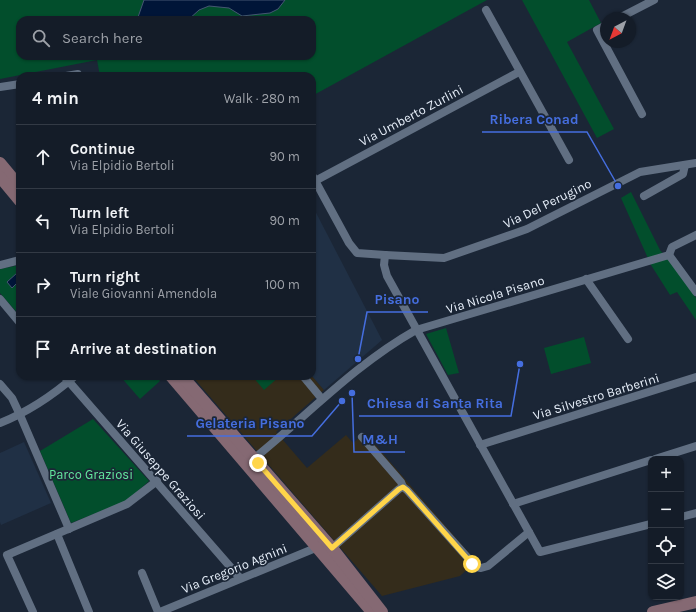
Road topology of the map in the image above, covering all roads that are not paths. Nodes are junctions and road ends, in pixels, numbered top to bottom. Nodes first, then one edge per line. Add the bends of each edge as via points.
1 (654, 0) edge
2 (486, 10) dead end
3 (631, 12) edge
4 (607, 48) edge
5 (519, 72) junction
6 (16, 85) edge
7 (0, 87) edge
8 (642, 114) dead end
9 (569, 160) dead end
10 (0, 163) edge
11 (696, 163) edge
12 (685, 165) junction
13 (316, 177) edge
14 (0, 178) edge
15 (16, 182) edge
16 (316, 182) edge
17 (16, 196) edge
18 (644, 196) dead end
19 (696, 236) edge
20 (385, 255) junction
21 (670, 255) junction
22 (16, 261) edge
23 (0, 265) edge
24 (586, 279) junction
25 (696, 292) edge
26 (0, 299) edge
27 (16, 318) edge
28 (416, 330) junction
29 (628, 339) dead end
30 (696, 377) edge
31 (67, 380) edge
32 (71, 380) edge
33 (175, 380) edge
34 (185, 380) edge
35 (306, 380) edge
36 (0, 384) edge
37 (322, 399) junction
38 (20, 415) junction
39 (0, 423) edge
40 (362, 437) dead end
41 (480, 444) junction
42 (696, 446) edge
43 (664, 456) edge
44 (250, 461) junction
45 (648, 461) edge
46 (156, 481) junction
47 (403, 487) junction
48 (513, 504) junction
49 (696, 513) edge
50 (684, 516) edge
51 (648, 525) edge
52 (69, 529) junction
53 (529, 532) junction
54 (57, 534) junction
55 (318, 548) junction
56 (332, 548) junction
57 (142, 573) dead end
58 (240, 578) junction
59 (696, 602) edge
60 (684, 609) edge
61 (664, 611) edge
62 (33, 612) edge
63 (89, 612) edge
64 (159, 612) edge
65 (372, 612) edge
66 (382, 612) edge
67 (653, 612) edge

1 - 3 street
2 - 5 street
4 - 8 street
5 - 9 street
5 - 13 street, Via Umberto Zurlini
6 - 7 street
10 - 15 main road
11 - 12 street, Via Del Perugino
12 - 18 street via 683,174
12 - 20 street, Via Del Perugino via 640,172 527,229 444,258
14 - 17 main road
16 - 20 street, Via Umberto Zurlini via 357,253
19 - 21 street via 672,247
20 - 28 street via 387,276
21 - 24 street, Via Nicola Pisano
21 - 25 street
22 - 23 street
24 - 28 street, Via Nicola Pisano
24 - 29 street
26 - 27 street
28 - 37 street, Via Nicola Pisano via 391,344
28 - 41 street
30 - 41 street, Via Silvestro Barberini
31 - 38 street via 46,400
32 - 46 street, Via Giuseppe Graziosi
33 - 44 main road
34 - 44 main road
35 - 37 street
36 - 38 street via 12,398
37 - 44 street, Via Nicola Pisano
38 - 39 street
38 - 52 street
40 - 47 street
41 - 48 street
42 - 43 street
44 - 55 main road
44 - 56 main road
45 - 48 street
46 - 52 street via 127,504
46 - 58 street, Via Giuseppe Graziosi
47 - 53 street via 476,567 488,566
47 - 56 street
48 - 53 street
49 - 50 street
51 - 53 street via 540,552
52 - 54 street
54 - 62 street via 7,555
54 - 63 street
55 - 58 street, Via Gregorio Agnini
55 - 65 main road
56 - 66 main road
57 - 64 street, Via Gregorio Agnini
58 - 64 street, Via Gregorio Agnini
59 - 60 main road
60 - 61 main road
61 - 67 main road

